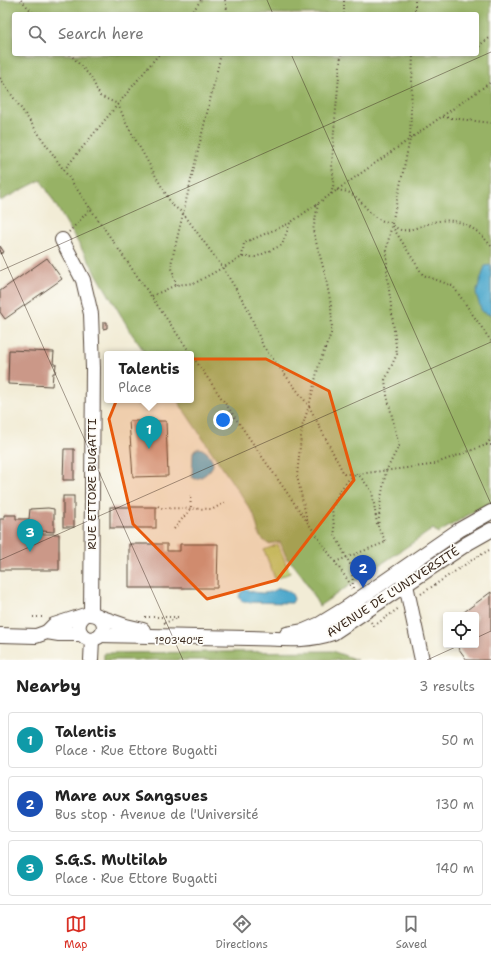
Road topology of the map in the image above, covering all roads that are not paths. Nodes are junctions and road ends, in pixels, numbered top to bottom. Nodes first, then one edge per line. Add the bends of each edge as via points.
1 (62, 240) road end
2 (491, 512) edge
3 (491, 530) edge
4 (399, 572) junction
5 (406, 585) junction
6 (92, 615) junction
7 (47, 632) junction
8 (0, 635) edge
9 (91, 636) junction
10 (162, 636) junction
11 (267, 638) junction
12 (92, 660) edge
13 (422, 660) edge

1 - 6 street, RUE ETTORE BUGATTI via 83,280 91,314
2 - 4 street, AVENUE DE L'UNIVERSITÉ via 459,530
3 - 5 street, AVENUE DE L'UNIVERSITÉ
4 - 5 street
4 - 11 street, AVENUE DE L'UNIVERSITÉ via 355,598 320,624
5 - 11 street, AVENUE DE L'UNIVERSITÉ via 333,634 304,640
5 - 13 street
6 - 7 street, AVENUE DE L'UNIVERSITÉ via 54,625
6 - 9 street via 104,626
6 - 9 street via 78,624 79,630
6 - 10 street, AVENUE DE L'UNIVERSITÉ
7 - 8 street, AVENUE DE L'UNIVERSITÉ via 36,636
7 - 9 street, AVENUE DE L'UNIVERSITÉ
9 - 10 street, AVENUE DE L'UNIVERSITÉ
9 - 12 street
10 - 11 street, AVENUE DE L'UNIVERSITÉ

